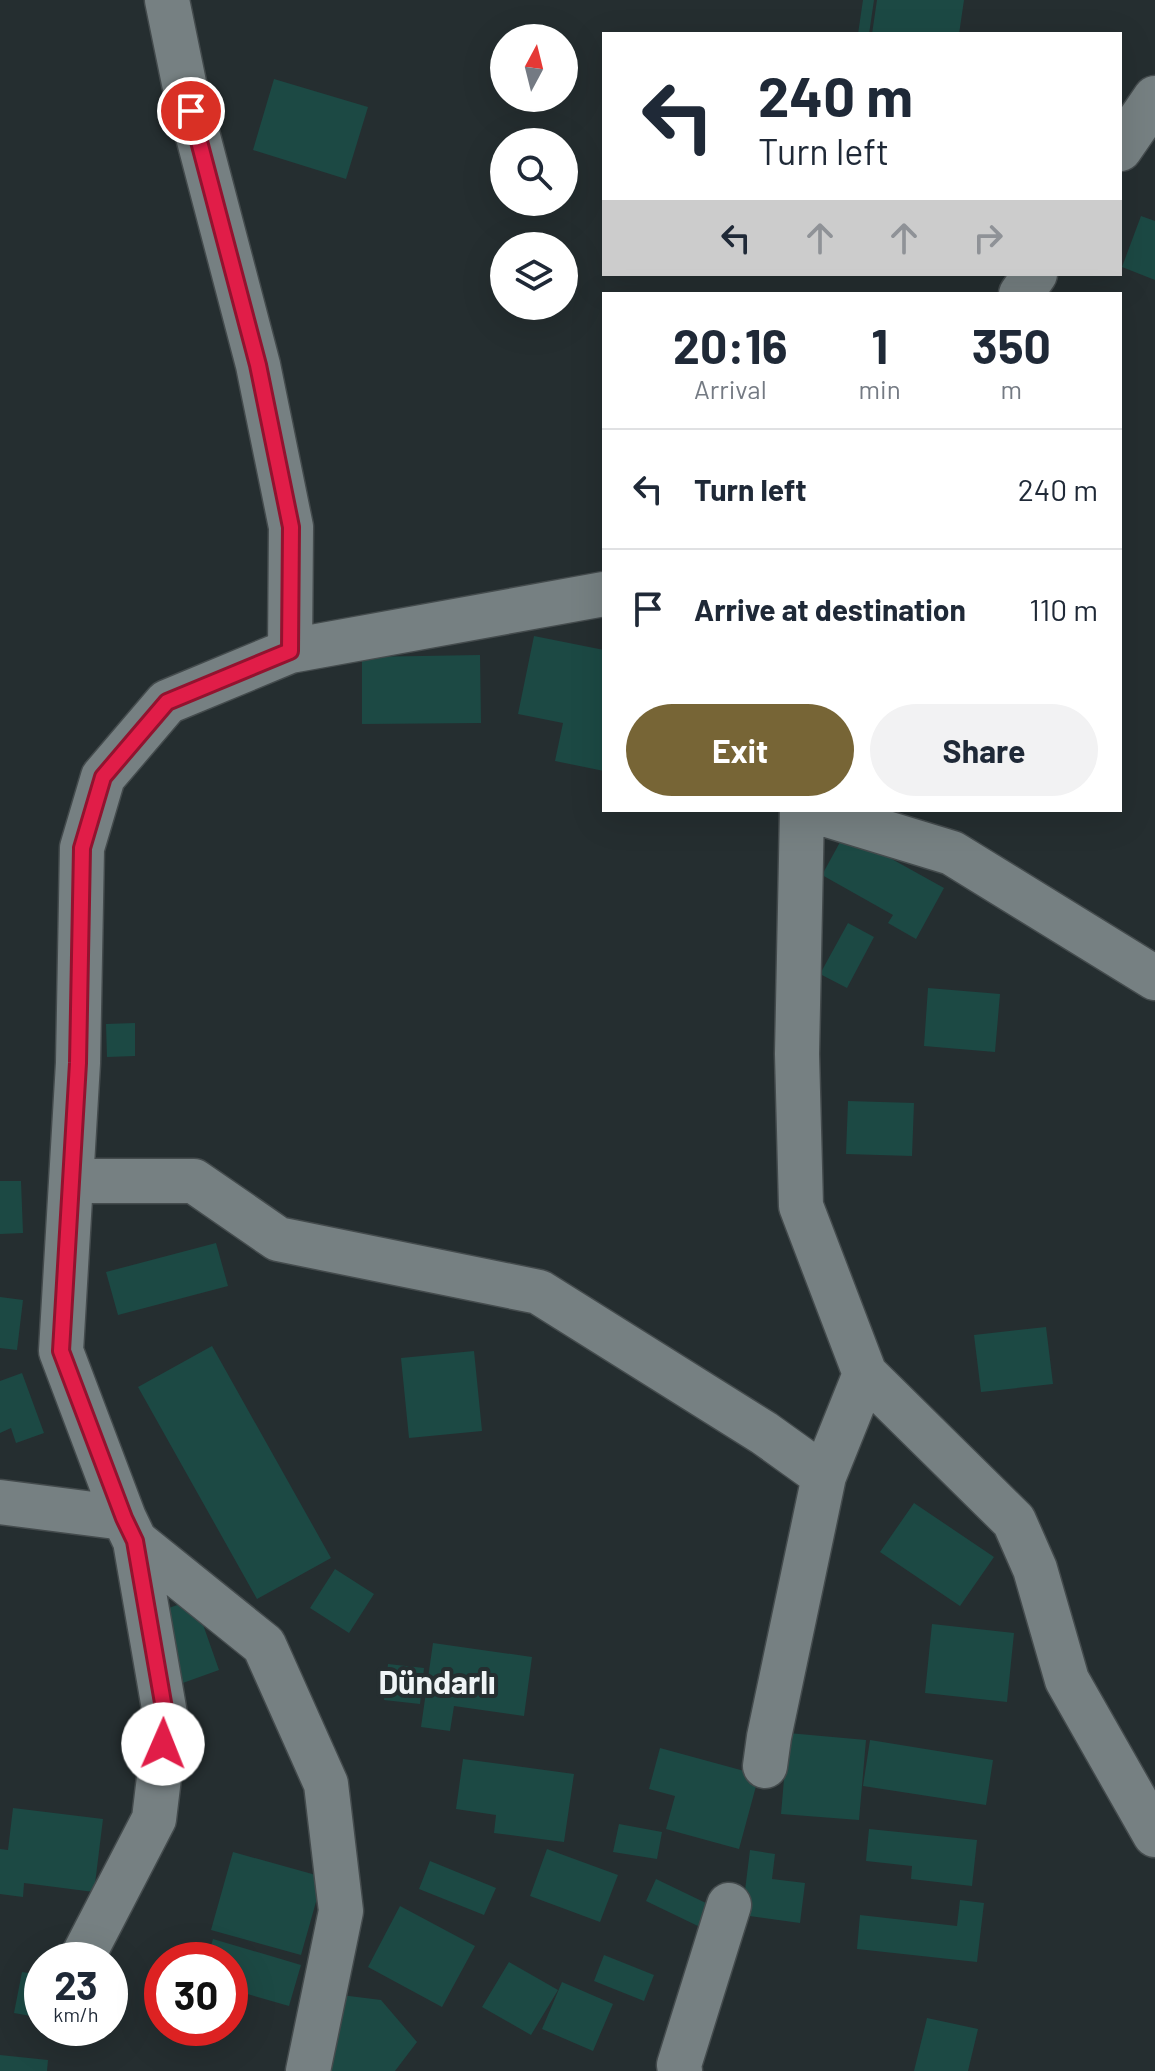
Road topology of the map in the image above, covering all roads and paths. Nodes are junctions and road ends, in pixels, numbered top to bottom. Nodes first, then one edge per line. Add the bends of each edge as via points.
1 (167, 0) edge
2 (1155, 98) edge
3 (1122, 146) edge
4 (602, 594) edge
5 (290, 651) junction
6 (802, 812) edge
7 (818, 812) edge
8 (1155, 978) edge
9 (72, 1181) junction
10 (865, 1374) junction
11 (824, 1476) junction
12 (0, 1502) edge
13 (130, 1529) junction
14 (765, 1766) dead end
15 (1155, 1835) edge
16 (729, 1905) dead end
17 (90, 1942) edge
18 (308, 2071) edge
19 (680, 2071) edge

1 - 5 street via 258,365 291,527
2 - 3 street
4 - 5 street
5 - 9 street via 167,702 103,777 82,848
6 - 10 street via 797,1054 801,1206
7 - 8 street via 952,853
9 - 11 street via 194,1181 278,1239 539,1292
9 - 13 street via 61,1351
10 - 11 street
10 - 15 street via 1014,1521 1035,1569 1067,1680
11 - 14 street
12 - 13 street
13 - 17 street via 166,1720 154,1819
13 - 18 street via 264,1645 326,1784 341,1911
16 - 19 street

